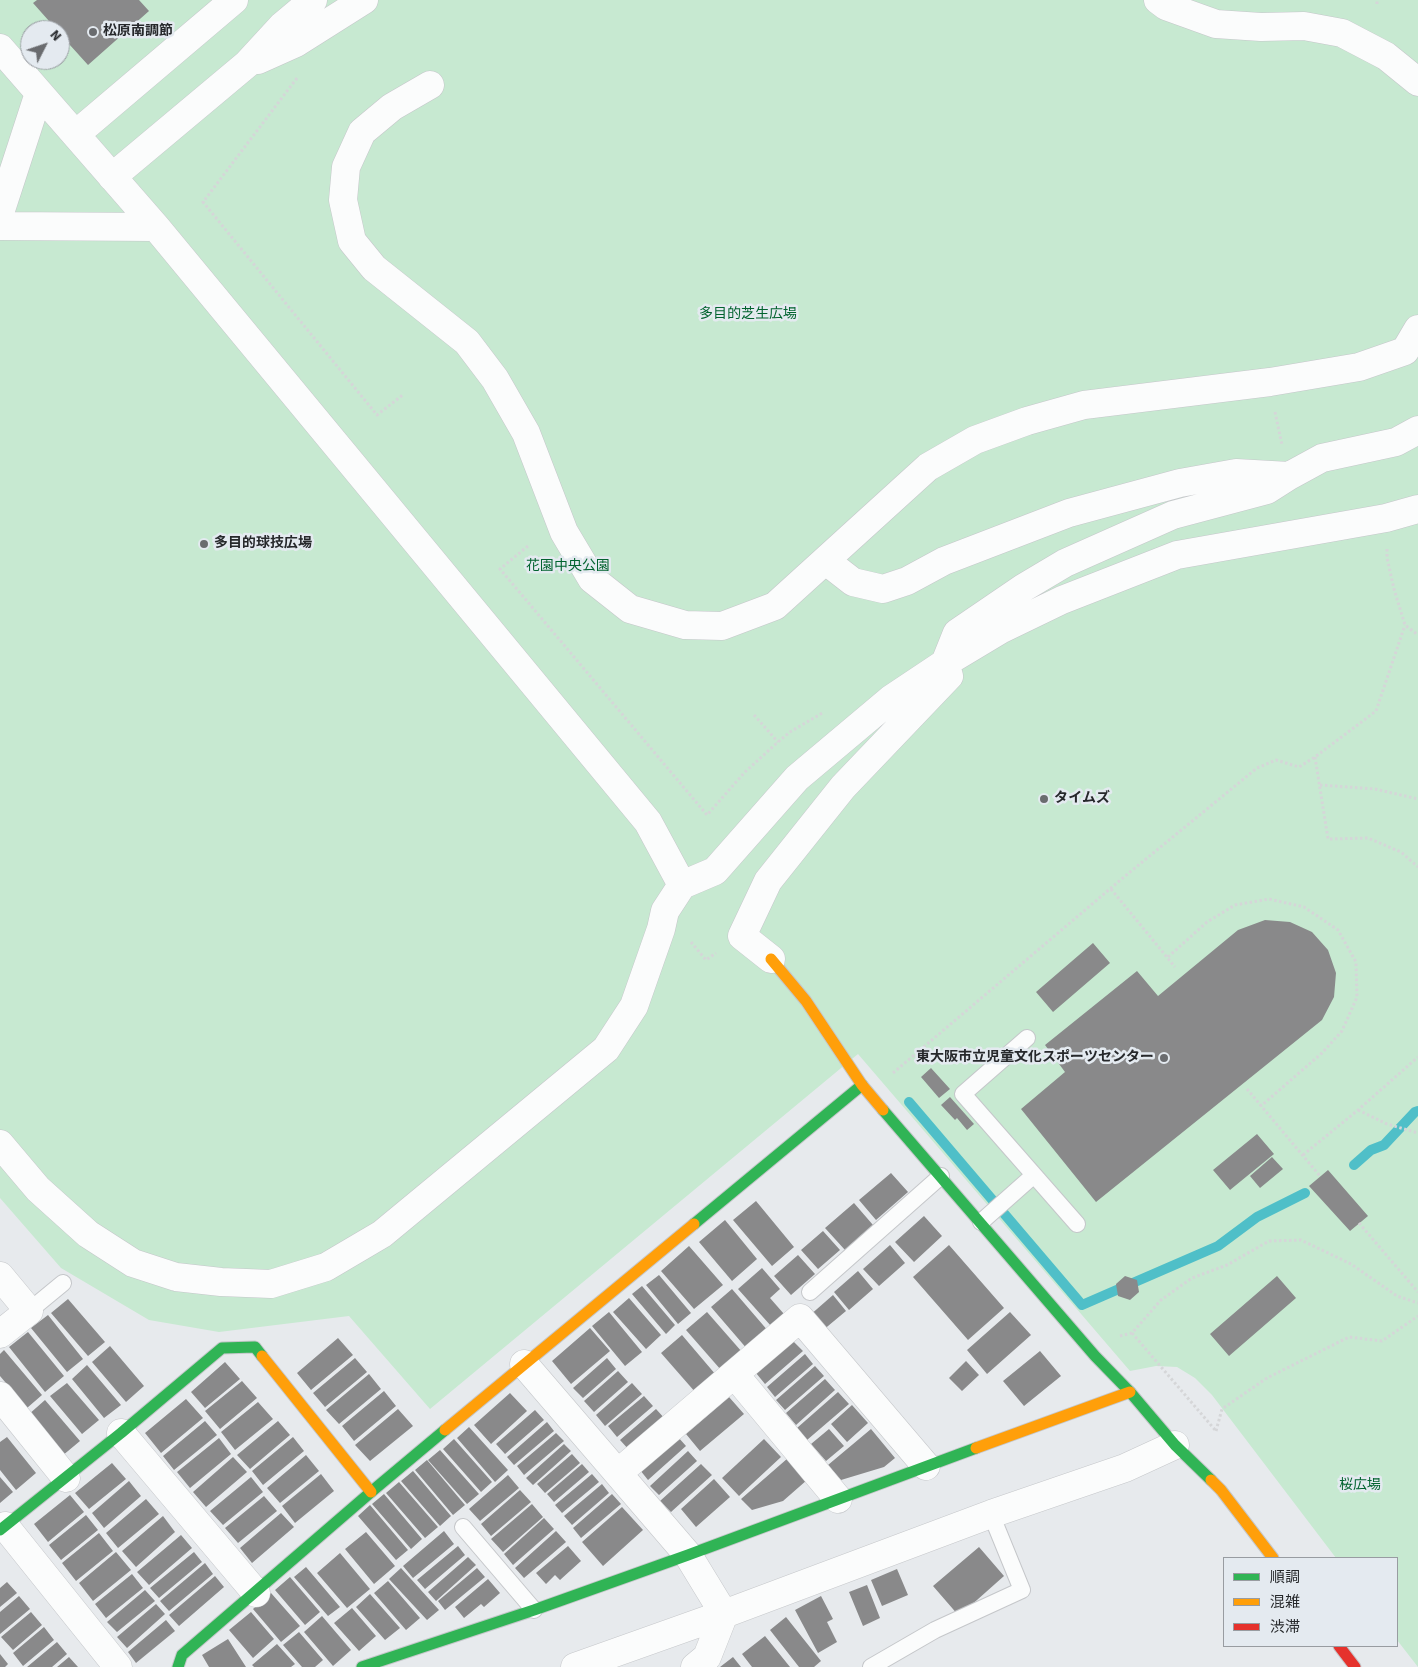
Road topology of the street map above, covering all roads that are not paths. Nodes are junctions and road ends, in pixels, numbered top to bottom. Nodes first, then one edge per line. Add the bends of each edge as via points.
1 (234, 0) edge
2 (313, 0) edge
3 (364, 0) edge
4 (1158, 0) edge
5 (0, 48) edge
6 (247, 64) junction
7 (1418, 82) edge
8 (430, 85) dead end
9 (39, 94) junction
10 (76, 134) junction
11 (112, 177) junction
12 (0, 213) edge
13 (0, 226) edge
14 (156, 227) junction
15 (1414, 343) edge
16 (1418, 430) edge
17 (1289, 476) junction
18 (1418, 509) edge
19 (826, 561) junction
20 (945, 663) junction
21 (682, 886) junction
22 (771, 959) joint
23 (1027, 1038) dead end
24 (862, 1085) junction
25 (0, 1144) edge
26 (1034, 1175) junction
27 (941, 1176) junction
28 (985, 1218) junction
29 (1077, 1224) dead end
30 (0, 1276) edge
31 (63, 1283) dead end
32 (810, 1292) dead end
33 (29, 1311) junction
34 (0, 1334) edge
35 (524, 1364) junction
36 (735, 1375) junction
37 (1130, 1392) junction
38 (0, 1396) edge
39 (121, 1433) junction
40 (1175, 1445) junction
41 (926, 1466) junction
42 (618, 1473) junction
43 (66, 1478) junction
44 (371, 1492) junction
45 (838, 1499) junction
46 (991, 1514) junction
47 (463, 1527) dead end
48 (2, 1528) edge
49 (688, 1555) junction
50 (1272, 1557) edge
51 (256, 1593) junction
52 (534, 1610) junction
53 (724, 1614) junction
54 (1340, 1647) edge
55 (118, 1667) edge
56 (178, 1667) edge
57 (362, 1667) edge
58 (575, 1667) edge
59 (695, 1667) edge
60 (872, 1667) edge
61 (1355, 1667) edge

1 - 10 street
2 - 6 street via 282,26
3 - 6 street via 296,43
4 - 7 street via 1216,24 1304,26 1342,34 1386,56
5 - 9 street
6 - 11 street
8 - 19 street via 392,107 362,132 346,166 343,200 352,241 374,268 467,342 495,379 526,433 564,532 592,579 630,609 685,624 722,626 775,606
9 - 10 street
9 - 12 street
10 - 11 street
11 - 14 street
13 - 14 street
14 - 21 street via 648,822
15 - 19 street via 1359,367 1270,382 1084,405 975,440 928,467
16 - 17 street via 1396,442 1322,458
17 - 19 street via 1236,473 1069,513 944,561 907,581 883,589 853,582
17 - 20 street via 1267,490 1173,515 1065,563 957,633
18 - 20 street via 1386,518 1177,555 1062,600 1000,630
20 - 21 street via 891,699 797,778 714,871
20 - 22 street via 949,676 843,787 768,881 742,936
21 - 25 street via 665,911 634,1006 606,1049 382,1234 326,1267 270,1284 176,1277 134,1263 88,1234 38,1190
22 - 24 street via 806,1001
23 - 26 lane via 963,1094
24 - 27 street
24 - 35 street
26 - 28 lane
26 - 29 lane
27 - 28 street
27 - 32 lane
28 - 37 street via 1096,1356
30 - 33 street
31 - 33 lane
33 - 34 street
35 - 42 street
35 - 44 street
36 - 41 street via 800,1318
36 - 42 street
36 - 45 street
37 - 40 street
37 - 41 street
38 - 43 street
39 - 43 street
39 - 44 street via 222,1348 255,1347
39 - 51 street
40 - 46 street via 1125,1468
40 - 50 street via 1221,1490
41 - 45 street
42 - 49 street
43 - 48 street
44 - 51 street
45 - 49 street
46 - 53 street
46 - 60 lane via 1022,1590 935,1630
47 - 52 lane
48 - 55 street
49 - 52 street
49 - 53 street
51 - 56 street via 182,1655
52 - 57 street
53 - 58 street
53 - 59 street via 707,1657
54 - 61 street

